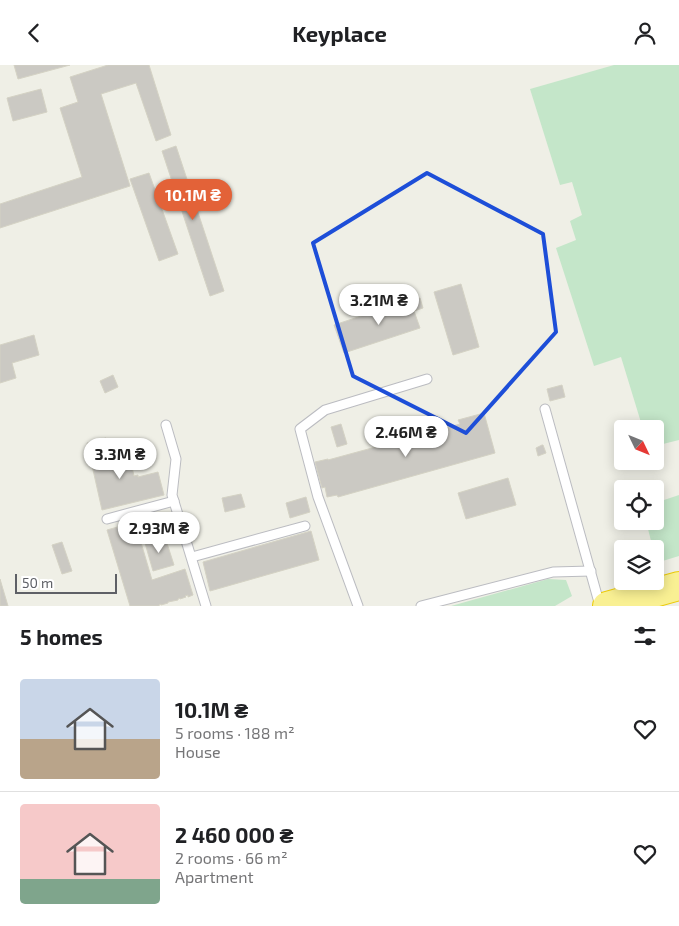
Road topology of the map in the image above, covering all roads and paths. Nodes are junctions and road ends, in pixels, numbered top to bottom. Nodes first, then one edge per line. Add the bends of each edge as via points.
1 (427, 379) dead end
2 (545, 409) dead end
3 (166, 425) dead end
4 (174, 501) junction
5 (106, 519) dead end
6 (305, 526) dead end
7 (192, 557) junction
8 (591, 571) junction
9 (679, 586) edge
10 (206, 606) edge
11 (358, 606) edge
12 (421, 606) edge
13 (600, 606) edge
14 (607, 606) edge

1 - 11 lane via 325,410 300,429 318,497
2 - 8 lane
3 - 4 lane via 176,459
4 - 5 lane
4 - 7 lane
6 - 7 lane
7 - 10 lane
8 - 12 lane via 553,572
8 - 13 lane
9 - 14 highway

